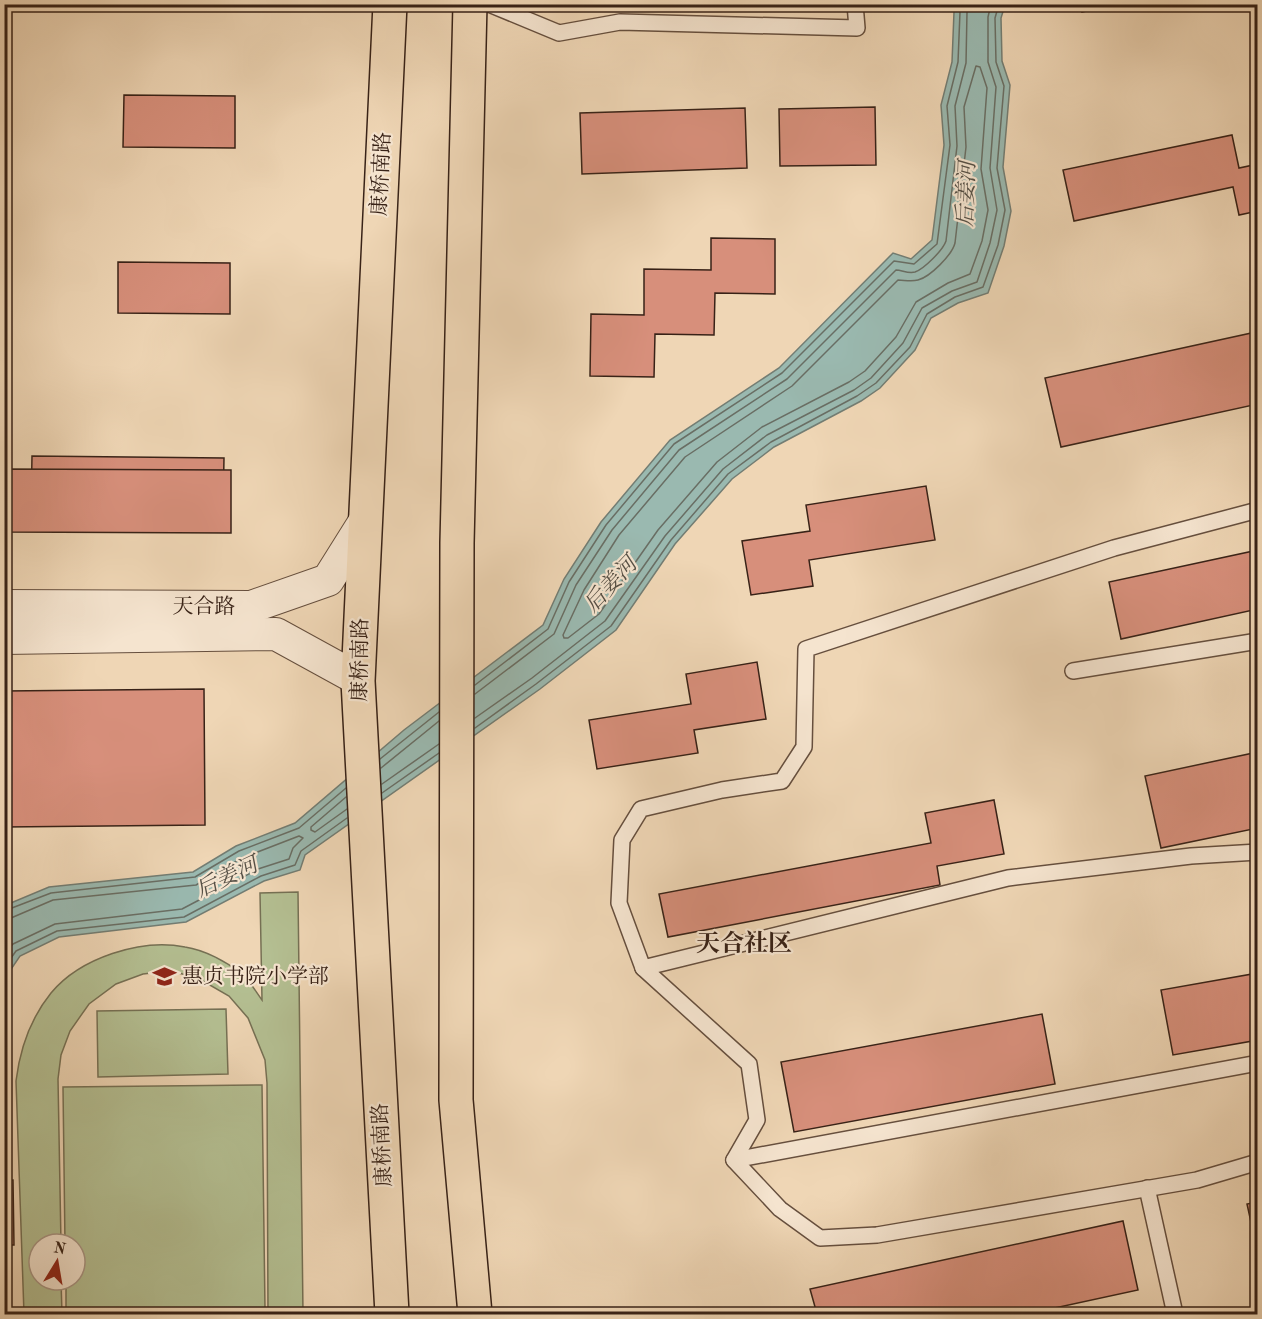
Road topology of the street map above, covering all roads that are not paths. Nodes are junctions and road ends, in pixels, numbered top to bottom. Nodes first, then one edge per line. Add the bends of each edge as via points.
1 (390, 4) edge
2 (470, 4) edge
3 (489, 4) edge
4 (855, 4) edge
5 (1257, 510) edge
6 (365, 521) junction
7 (4, 606) edge
8 (4, 638) edge
9 (1257, 641) edge
10 (1073, 671) dead end
11 (358, 680) junction
12 (1257, 852) edge
13 (643, 968) junction
14 (1257, 1063) edge
15 (734, 1160) junction
16 (1257, 1162) edge
17 (1147, 1188) junction
18 (392, 1314) edge
19 (475, 1314) edge
20 (1175, 1314) edge

1 - 6 main road, 康桥南路
2 - 19 main road via 457,603 456,1100
3 - 4 lane via 559,33 620,22 857,28
5 - 13 lane via 1114,548 806,649 804,747 782,781 641,809 622,840 619,903
6 - 7 street, 天合路 via 328,580 251,607
6 - 11 main road, 康桥南路
8 - 11 street, 天合路 via 276,634
9 - 10 lane
11 - 18 main road, 康桥南路
12 - 13 lane via 1008,878
13 - 15 lane via 749,1064 757,1120
14 - 15 lane
15 - 17 lane via 780,1209 820,1238 878,1235
16 - 17 lane via 1197,1180
17 - 20 lane

